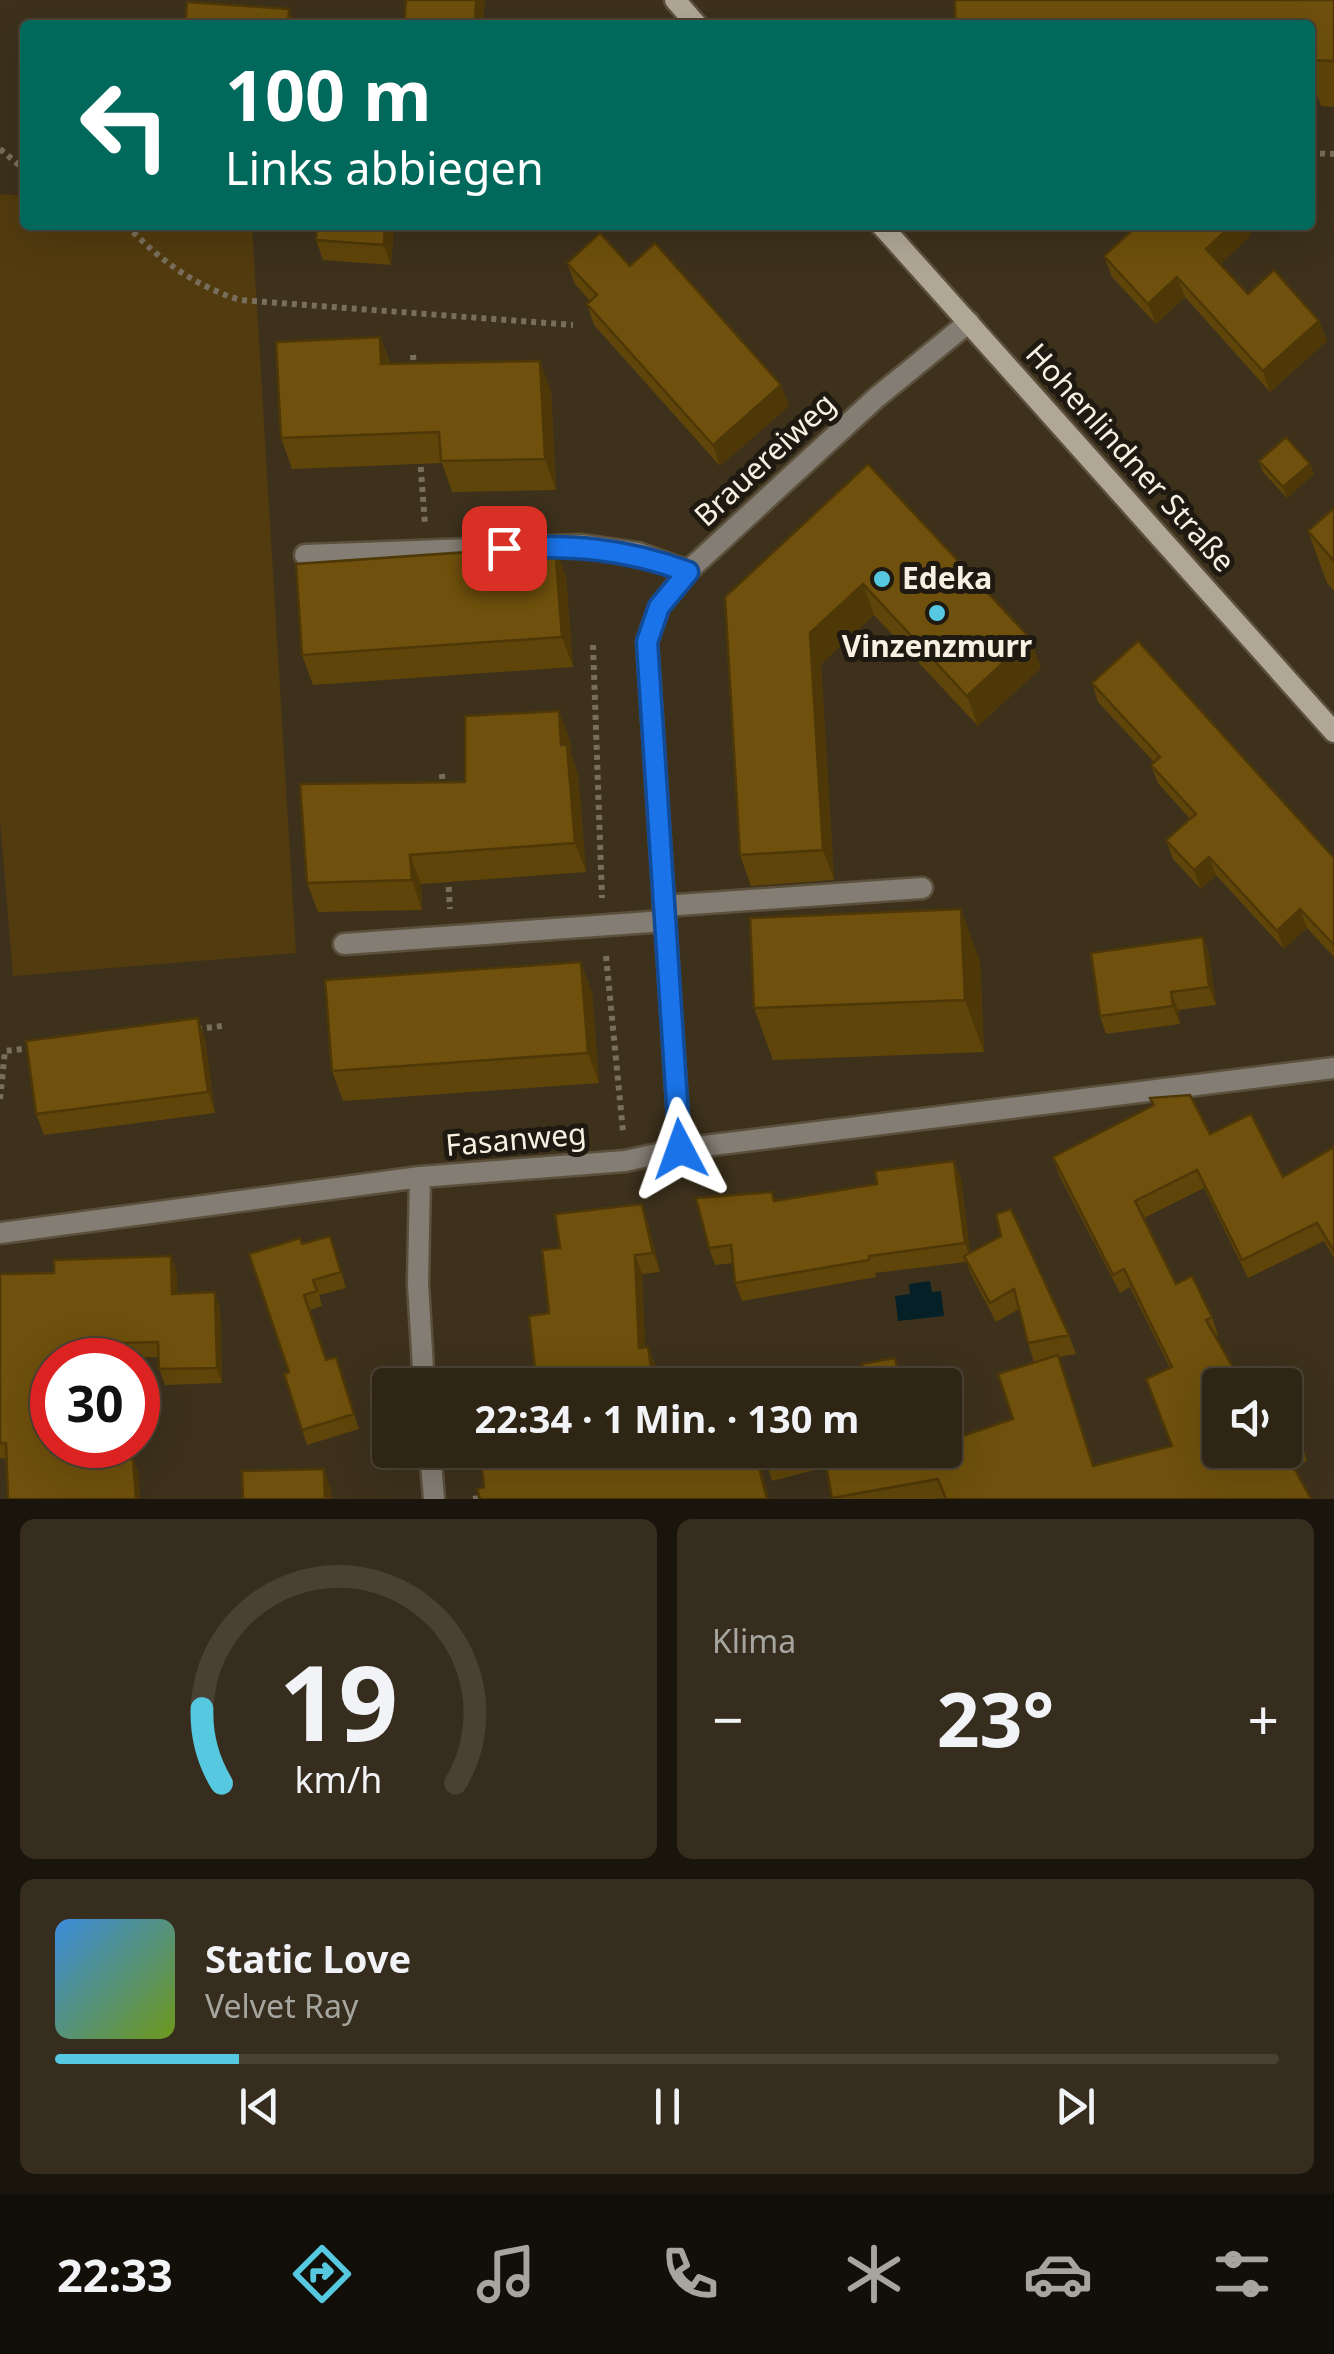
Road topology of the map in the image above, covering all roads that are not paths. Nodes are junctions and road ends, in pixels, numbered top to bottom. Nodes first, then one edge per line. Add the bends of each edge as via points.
1 (675, 0) edge
2 (693, 20) edge
3 (885, 230) edge
4 (969, 322) junction
5 (306, 555) dead end
6 (688, 572) junction
7 (1334, 732) edge
8 (922, 888) dead end
9 (664, 914) junction
10 (344, 944) dead end
11 (1334, 1068) edge
12 (680, 1149) junction
13 (420, 1178) junction
14 (0, 1233) edge
15 (423, 1368) edge
16 (431, 1468) edge
17 (434, 1499) edge

1 - 2 street
3 - 4 street, Hohenlindner Straße
4 - 6 street, Brauereiweg via 876,398
4 - 7 street, Hohenlindner Straße
5 - 6 street via 582,545 638,553
6 - 9 street, Brauereiweg via 659,607 647,642
8 - 9 street
9 - 10 street
9 - 12 street, Brauereiweg
11 - 12 street, Fasanweg
12 - 13 street, Fasanweg via 625,1161
13 - 14 street, Fasanweg
13 - 15 street
16 - 17 street

